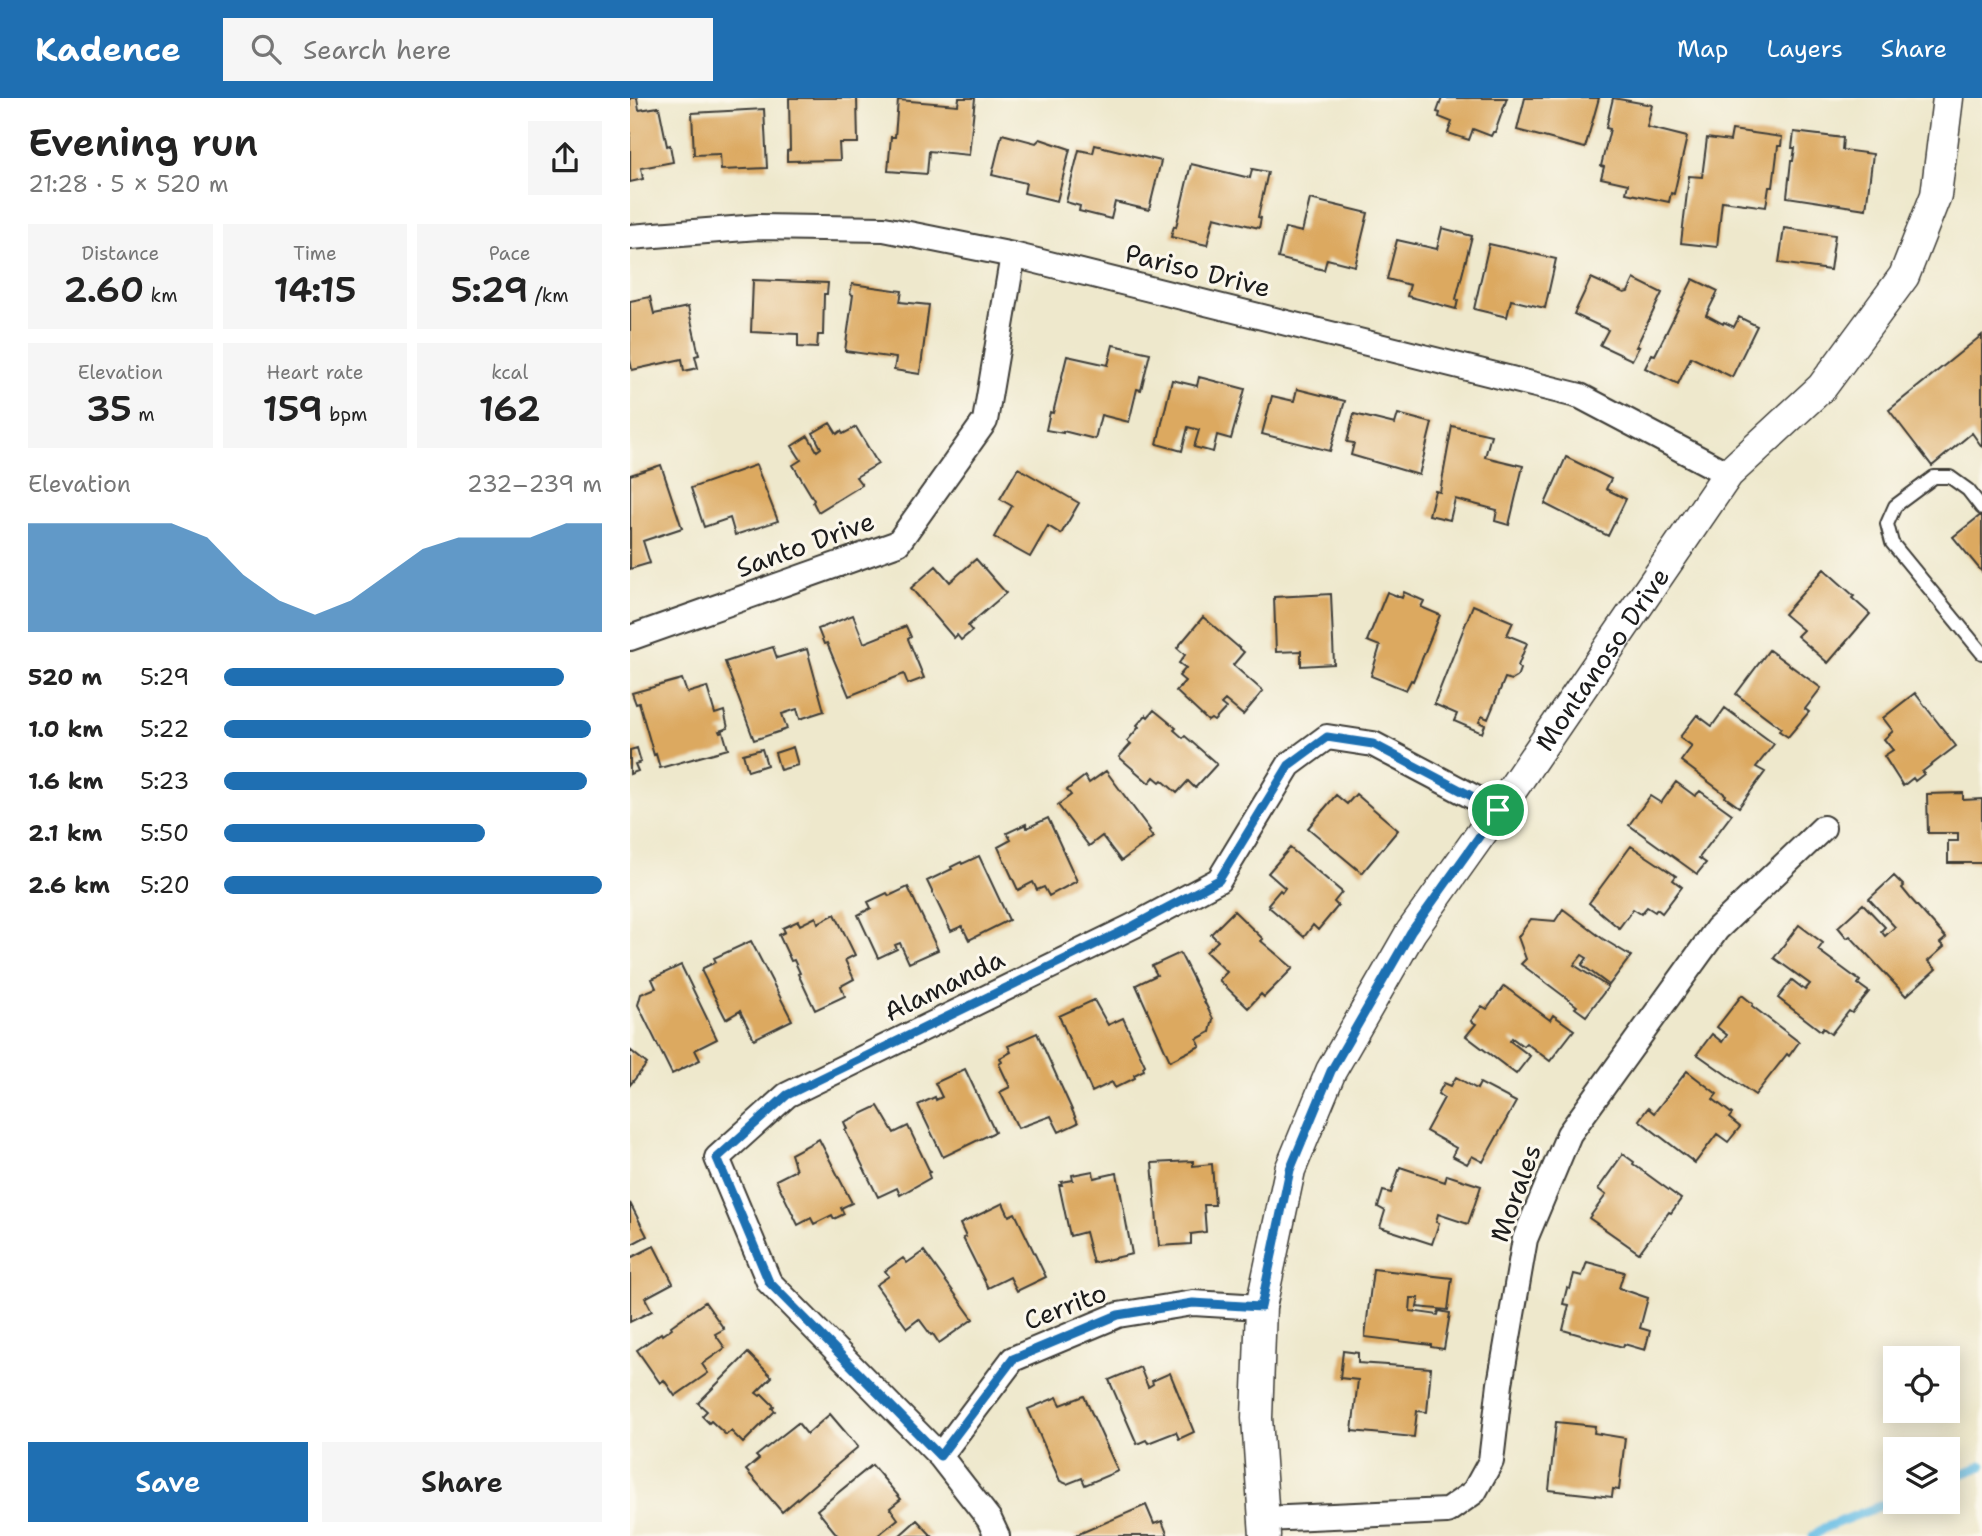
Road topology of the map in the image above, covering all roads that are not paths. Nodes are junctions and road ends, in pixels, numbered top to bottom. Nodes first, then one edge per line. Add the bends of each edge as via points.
1 (1948, 98) edge
2 (630, 237) edge
3 (1013, 255) junction
4 (1728, 474) junction
5 (1982, 508) edge
6 (630, 638) edge
7 (1982, 653) edge
8 (1498, 810) junction
9 (1823, 828) dead end
10 (1261, 1307) junction
11 (940, 1456) junction
12 (1265, 1527) edge
13 (997, 1536) edge

1 - 4 street, Montanoso Drive via 1936,195 1904,276 1822,387
2 - 3 street, Pariso Drive via 758,227 884,229
3 - 4 street, Pariso Drive via 1580,396
3 - 6 street, Santo Drive via 985,421 898,543
4 - 8 street, Montanoso Drive
5 - 7 lane via 1950,477 1934,477 1895,506 1887,524 1892,543
8 - 10 street, Montanoso Drive via 1411,932 1331,1071 1290,1170
8 - 11 street, Alamanda via 1373,744 1327,737 1289,765 1219,880 787,1095 717,1158 769,1282
9 - 12 street, Morales via 1717,929 1569,1134 1525,1239 1491,1461 1474,1492 1447,1511
10 - 11 street, Cerrito via 1193,1303 1118,1315 1013,1359
10 - 12 street, Montanoso Drive via 1257,1418
11 - 13 street

